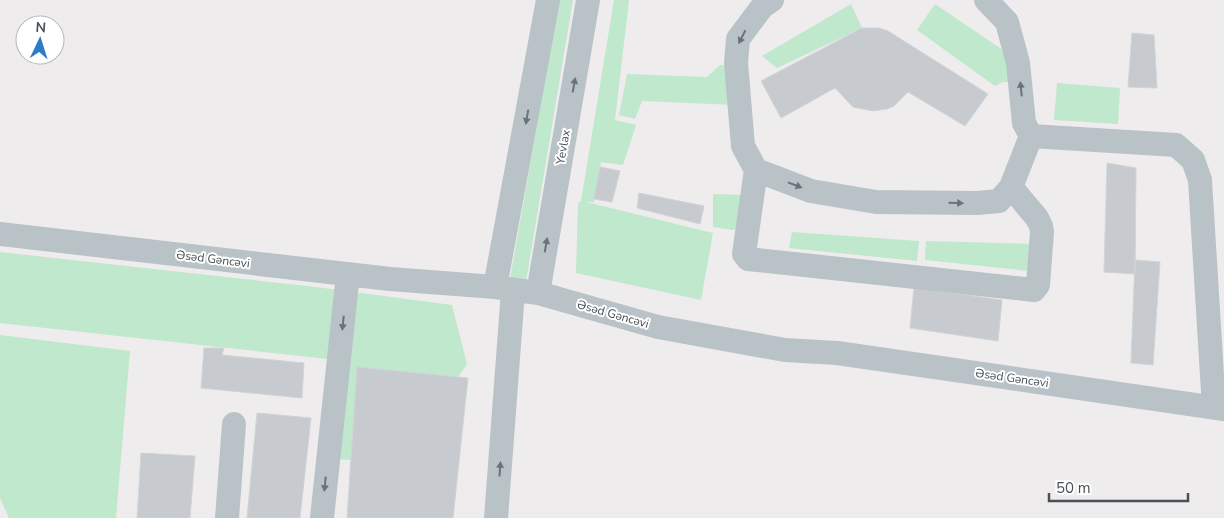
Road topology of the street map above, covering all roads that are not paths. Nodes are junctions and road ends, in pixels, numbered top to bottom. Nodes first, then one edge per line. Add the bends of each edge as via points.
1 (548, 0) edge
2 (588, 0) edge
3 (772, 0) edge
4 (986, 0) edge
5 (1031, 136) junction
6 (756, 170) junction
7 (1011, 187) junction
8 (0, 234) edge
9 (348, 274) junction
10 (504, 289) junction
11 (538, 294) junction
12 (1219, 408) edge
13 (234, 424) dead end
14 (227, 518) edge
15 (322, 518) edge
16 (496, 518) edge

1 -> 10 street
11 -> 2 street, Yevlax
3 -> 6 street via 762,7 738,39 736,63 743,146
5 -> 4 street via 1024,122 1018,63 1007,22
5 - 7 street
5 - 12 street via 1176,145 1193,160 1200,180
6 -> 7 street via 811,191 876,202 999,201
6 - 7 street via 744,254 748,259 1034,290 1038,285 1041,226
8 - 9 street, Əsəd Gəncəvi
9 - 10 street, Əsəd Gəncəvi
9 -> 15 street
10 - 11 street, Əsəd Gəncəvi
16 -> 10 street
11 - 12 street, Əsəd Gəncəvi via 658,327 749,344 837,353
13 - 14 street

